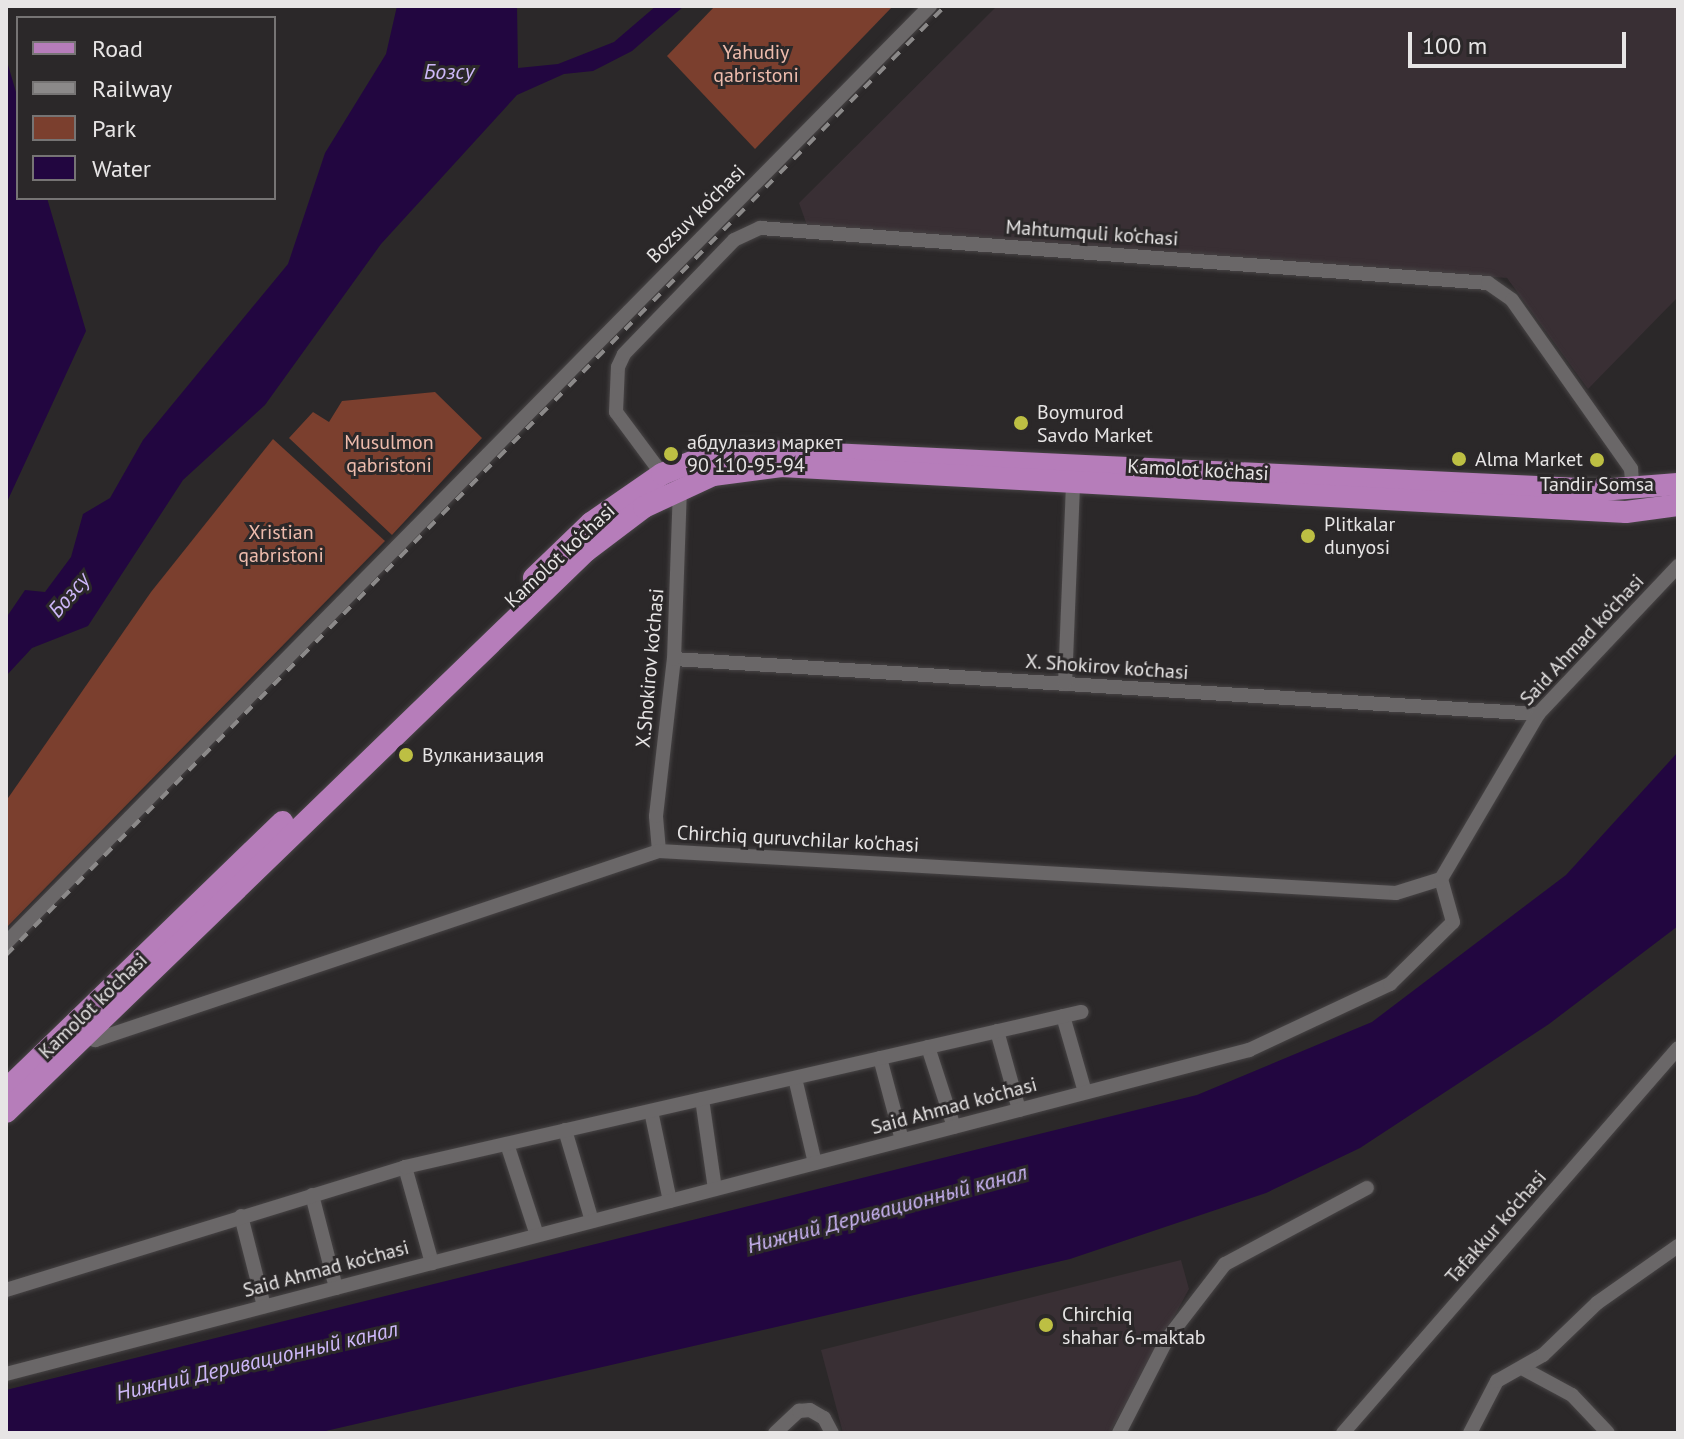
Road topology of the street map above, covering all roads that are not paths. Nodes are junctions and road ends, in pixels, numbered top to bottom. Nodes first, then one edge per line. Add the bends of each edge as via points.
1 (930, 6) edge
2 (671, 481) junction
3 (1073, 481) junction
4 (1233, 481) junction
5 (1678, 484) edge
6 (1633, 490) junction
7 (1678, 505) edge
8 (1655, 509) junction
9 (1678, 515) edge
10 (1678, 566) edge
11 (674, 659) junction
12 (1065, 684) junction
13 (1538, 714) junction
14 (659, 851) junction
15 (1441, 879) junction
16 (6, 943) edge
17 (1081, 1012) dead end
18 (1063, 1016) junction
19 (997, 1031) junction
20 (84, 1036) junction
21 (928, 1047) junction
22 (1678, 1048) edge
23 (880, 1058) junction
24 (795, 1078) junction
25 (6, 1090) edge
26 (1085, 1092) junction
27 (702, 1099) junction
28 (1019, 1110) junction
29 (651, 1111) junction
30 (6, 1112) edge
31 (954, 1127) junction
32 (565, 1130) junction
33 (902, 1140) junction
34 (507, 1144) junction
35 (815, 1163) junction
36 (405, 1167) junction
37 (1367, 1188) dead end
38 (715, 1189) junction
39 (312, 1195) junction
40 (670, 1201) junction
41 (241, 1216) junction
42 (592, 1221) junction
43 (537, 1235) junction
44 (1678, 1246) edge
45 (432, 1263) junction
46 (336, 1288) junction
47 (6, 1290) edge
48 (264, 1306) junction
49 (1522, 1368) junction
50 (6, 1374) edge
51 (775, 1433) edge
52 (832, 1433) edge
53 (1119, 1433) edge
54 (1343, 1433) edge
55 (1470, 1433) edge
56 (1608, 1433) edge

1 - 16 street, Bozsuv ko‘chasi
2 - 3 main road via 781,466
2 - 4 main road, Kamolot ko‘chasi via 724,452 788,449
2 - 6 street, Mahtumquli ko‘chasi via 616,412 618,367 624,354 734,240 760,228 1488,283 1512,300 1631,469
2 - 11 street, X.Shokirov ko‘chasi
2 - 20 main road via 586,551
2 - 25 main road, Kamolot ko‘chasi via 591,523
3 - 4 main road
3 - 12 street
4 - 6 main road, Kamolot ko‘chasi
4 - 8 main road
5 - 6 main road, Kamolot ko‘chasi
7 - 8 main road
8 - 9 street
10 - 13 street, Said Ahmad ko‘chasi
11 - 12 street, X. Shokirov ko‘chasi
11 - 14 street, X.Shokirov ko‘chasi via 656,816
12 - 13 street, X. Shokirov ko‘chasi
13 - 15 street, Said Ahmad ko‘chasi
14 - 15 street, Chirchiq quruvchilar ko'chasi via 1396,893
14 - 20 street, Chirchiq quruvchilar ko'chasi via 95,1040
15 - 26 street, Said Ahmad ko‘chasi via 1453,922 1390,984 1249,1050
17 - 18 street
18 - 19 street
18 - 26 street
19 - 21 street
19 - 28 street
20 - 30 main road
21 - 23 street
21 - 31 street
22 - 54 street, Tafakkur ko‘chasi
23 - 24 street
23 - 33 street
24 - 27 street
24 - 35 street
26 - 28 street, Said Ahmad ko‘chasi
27 - 29 street
27 - 38 street
28 - 31 street, Said Ahmad ko‘chasi
29 - 32 street
29 - 40 street
31 - 33 street, Said Ahmad ko‘chasi
32 - 34 street
32 - 42 street
33 - 35 street, Said Ahmad ko‘chasi
34 - 36 street
34 - 43 street
35 - 38 street, Said Ahmad ko‘chasi
36 - 39 street
36 - 45 street
37 - 53 street via 1225,1264 1167,1339
38 - 40 street, Said Ahmad ko‘chasi
39 - 41 street
39 - 46 street
40 - 42 street, Said Ahmad ko‘chasi
41 - 47 street
41 - 48 street
42 - 43 street, Said Ahmad ko‘chasi
43 - 45 street, Said Ahmad ko‘chasi
44 - 49 street via 1597,1303
45 - 46 street, Said Ahmad ko‘chasi
46 - 48 street, Said Ahmad ko‘chasi
48 - 50 street, Said Ahmad ko‘chasi
49 - 55 street via 1497,1381
49 - 56 street via 1572,1395
51 - 52 street via 799,1411 810,1410 824,1418

